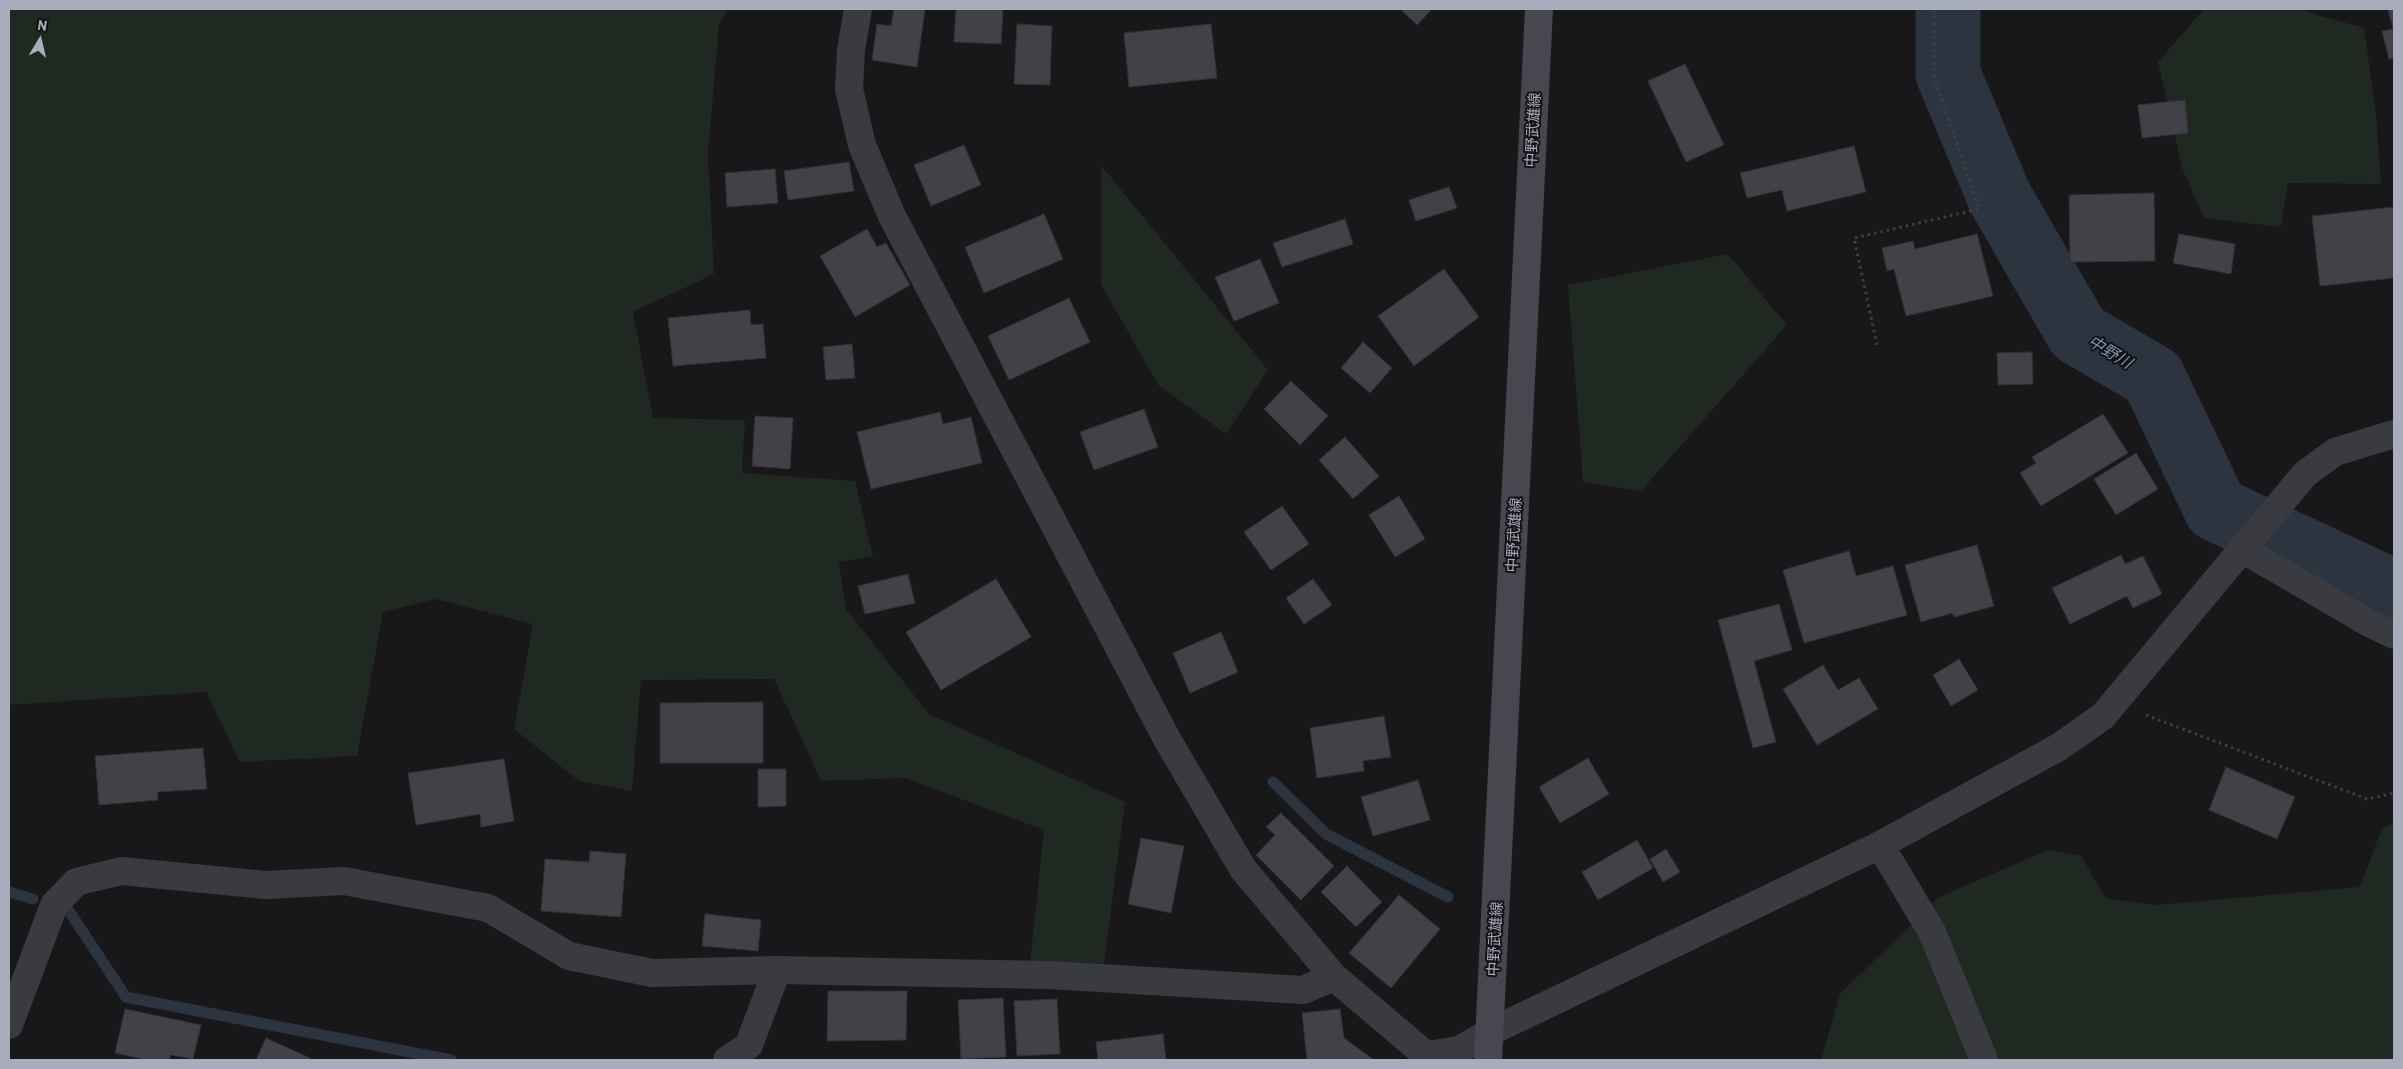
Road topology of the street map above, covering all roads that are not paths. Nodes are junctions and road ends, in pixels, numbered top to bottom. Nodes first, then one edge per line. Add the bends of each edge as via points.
1 (858, 9) edge
2 (1539, 9) edge
3 (2394, 434) edge
4 (2242, 549) junction
5 (2394, 635) edge
6 (1880, 845) junction
7 (777, 970) junction
8 (1334, 977) junction
9 (9, 1025) edge
10 (1490, 1032) junction
11 (1428, 1057) edge
12 (727, 1060) edge
13 (1488, 1060) edge
14 (1984, 1060) edge

1 - 8 street via 849,89 862,145 892,216 1167,739 1243,869
2 - 10 main road, 中野武雄線
3 - 4 street via 2335,452 2305,474
4 - 5 street
4 - 6 street via 2103,716 2059,747
6 - 10 street
6 - 14 street via 1932,932
7 - 8 street via 1049,975 1303,990
7 - 9 street via 652,973 569,956 488,908 344,881 266,885 121,871 76,882 54,906
7 - 12 street via 749,1045
8 - 11 street
10 - 11 street via 1459,1050
10 - 13 main road, 中野武雄線

